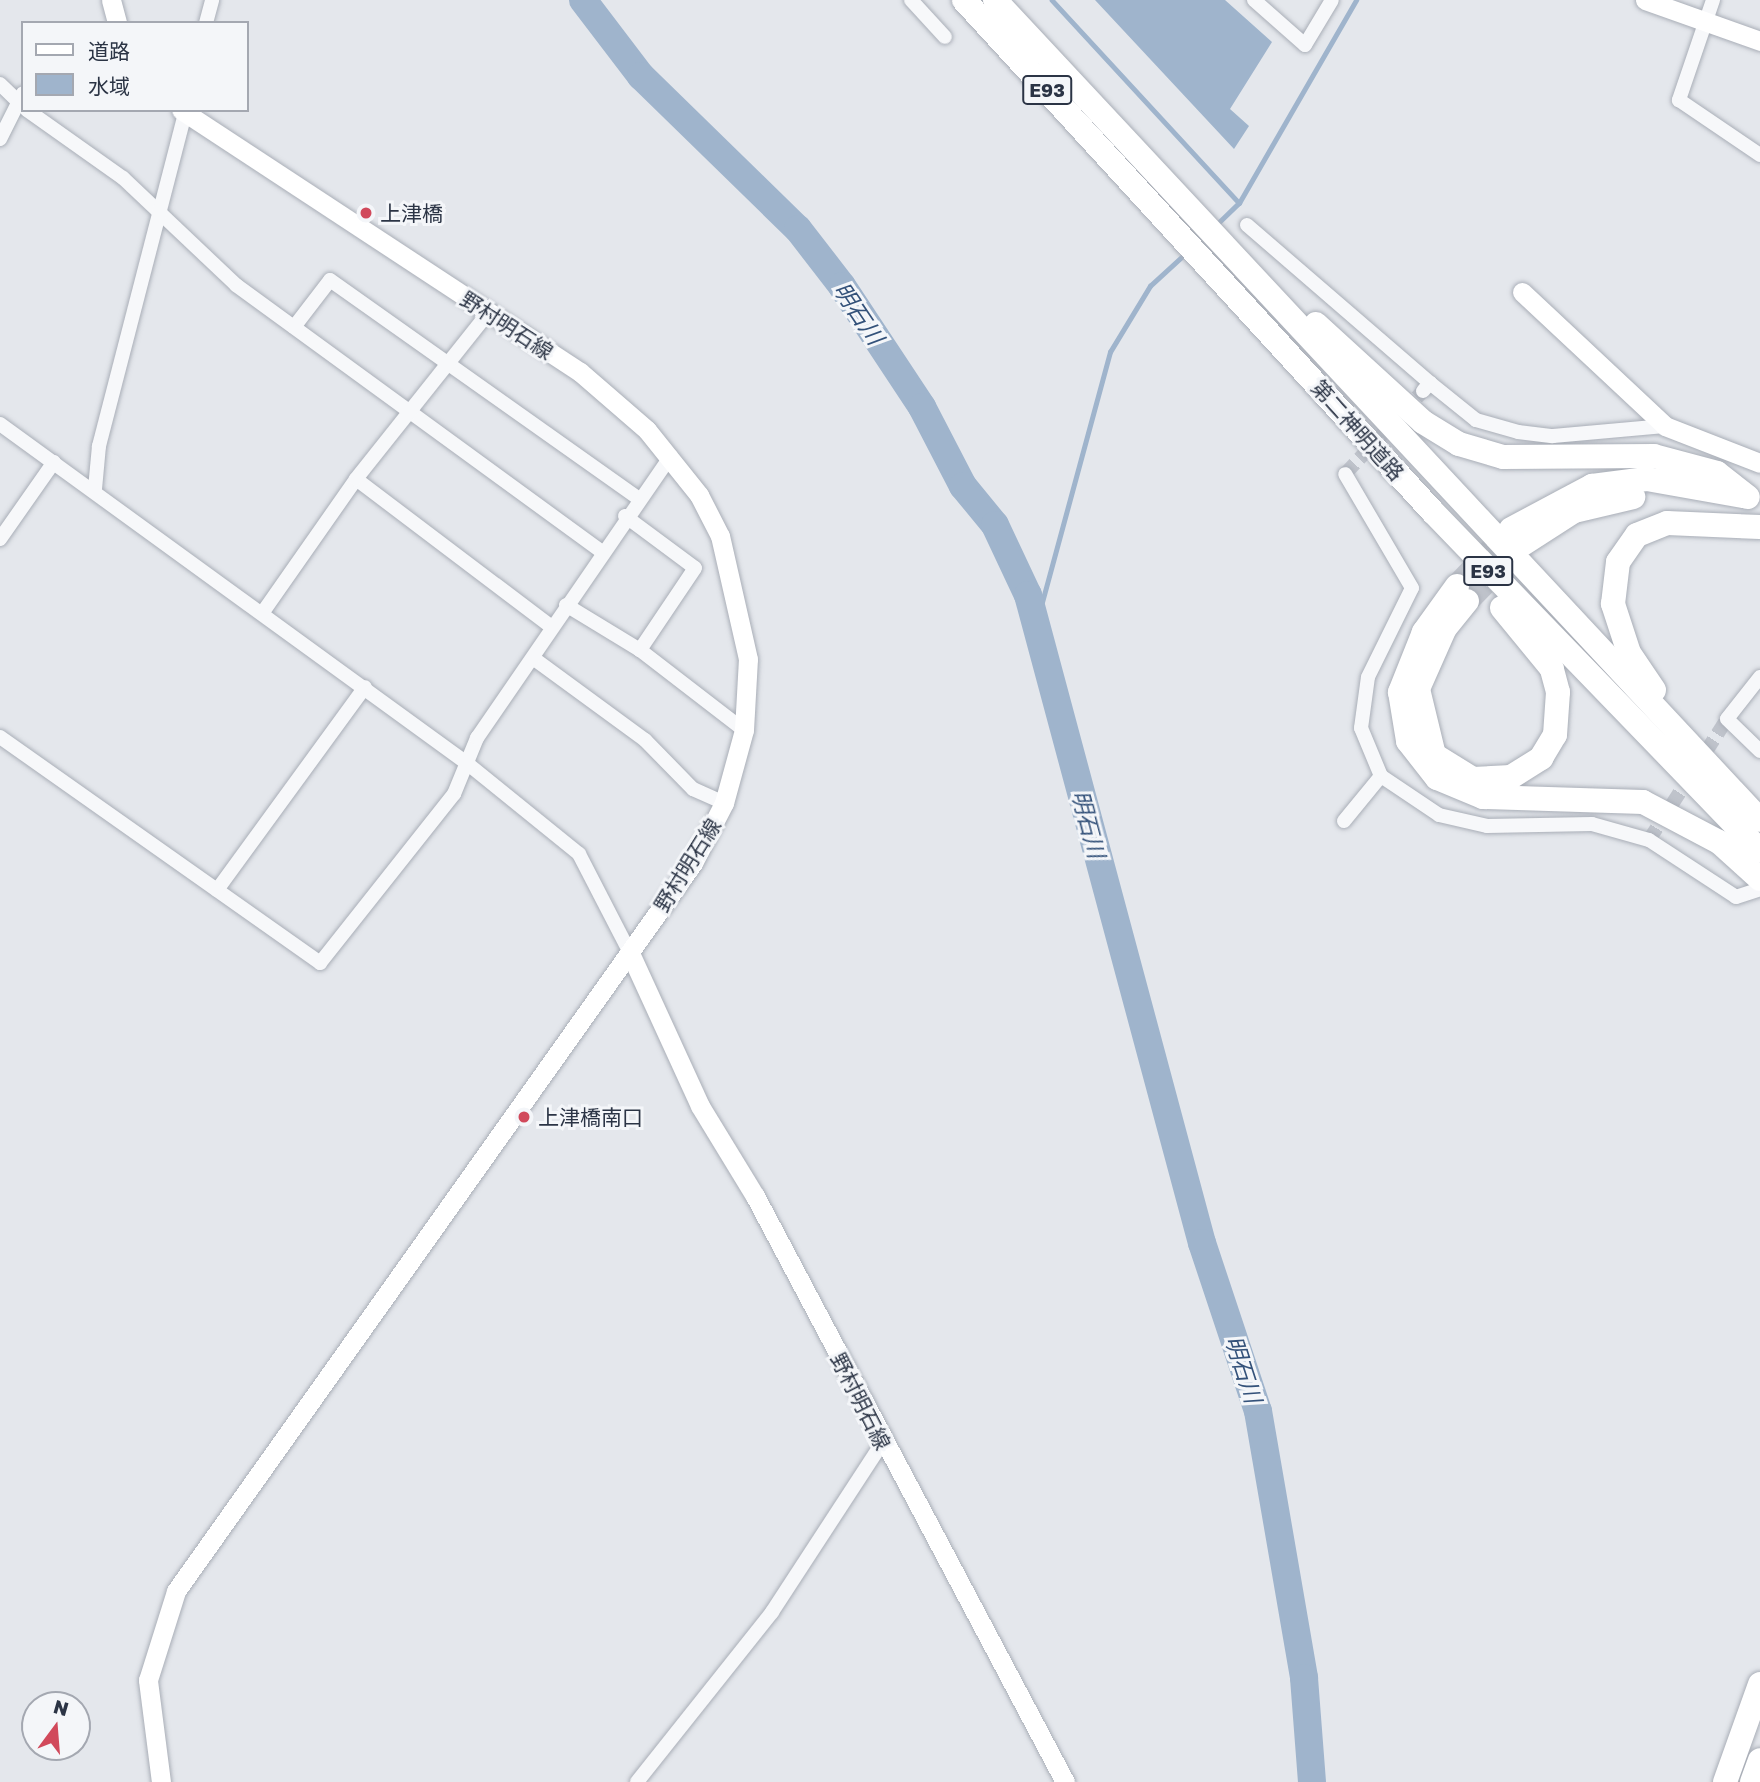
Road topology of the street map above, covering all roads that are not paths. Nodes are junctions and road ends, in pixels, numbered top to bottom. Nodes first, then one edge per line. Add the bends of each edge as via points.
1 (212, 0) edge
2 (911, 0) edge
3 (964, 0) edge
4 (995, 0) edge
5 (1254, 0) edge
6 (1332, 0) edge
7 (1645, 0) edge
8 (1713, 0) edge
9 (207, 21) edge
10 (1706, 22) junction
11 (945, 37) dead end
12 (1760, 41) edge
13 (0, 84) edge
14 (20, 99) edge
15 (30, 112) edge
16 (184, 112) edge
17 (0, 139) edge
18 (1760, 155) edge
19 (1138, 172) junction
20 (159, 211) junction
21 (1247, 225) dead end
22 (1238, 271) junction
23 (1522, 292) dead end
24 (489, 312) junction
25 (294, 327) junction
26 (449, 364) junction
27 (410, 412) junction
28 (0, 424) edge
29 (1665, 426) junction
30 (671, 456) junction
31 (54, 462) junction
32 (1760, 463) edge
33 (1345, 474) dead end
34 (356, 479) junction
35 (95, 489) junction
36 (638, 498) junction
37 (1754, 499) edge
38 (1433, 512) junction
39 (625, 516) junction
40 (1760, 519) edge
41 (1760, 527) edge
42 (0, 539) edge
43 (600, 550) junction
44 (566, 605) junction
45 (263, 612) junction
46 (552, 627) junction
47 (640, 650) junction
48 (533, 658) junction
49 (1760, 677) edge
50 (365, 687) junction
51 (1667, 720) junction
52 (744, 730) junction
53 (0, 737) edge
54 (1760, 751) edge
55 (468, 764) junction
56 (1381, 776) junction
57 (724, 803) junction
58 (1760, 820) edge
59 (1344, 821) dead end
60 (1760, 851) edge
61 (1760, 878) edge
62 (1760, 889) edge
63 (217, 890) junction
64 (630, 953) junction
65 (883, 1442) junction
66 (1760, 1684) edge
67 (1760, 1760) edge
68 (161, 1782) edge
69 (638, 1782) edge
70 (1065, 1782) edge
71 (1725, 1782) edge
72 (1752, 1782) edge

1 - 9 street
2 - 11 street
3 - 19 highway, 第二神明道路 / E93
4 - 19 highway, 第二神明道路 / E93
5 - 6 street via 1305,45
7 - 10 main road
8 - 10 street
10 - 12 main road
10 - 18 street via 1679,100
13 - 14 street
14 - 17 street
15 - 20 street
16 - 20 street
16 - 24 main road, 野村明石線
19 - 22 highway, 第二神明道路 / E93
19 - 22 highway, 第二神明道路 / E93 via 1170,190
20 - 25 street via 236,285
20 - 35 street via 99,446
21 - 29 street via 1426,387 1476,420 1553,436
22 - 37 highway via 1423,422 1459,444 1503,457 1654,456 1717,473
22 - 38 highway, 第二神明道路 / E93
22 - 51 highway, 第二神明道路 / E93
23 - 29 main road
24 - 26 street
24 - 30 main road, 野村明石線 via 580,372
25 - 26 street via 330,280
25 - 27 street
26 - 27 street
26 - 36 street
27 - 34 street
27 - 43 street
28 - 31 street
29 - 32 main road
30 - 36 street
30 - 52 main road, 野村明石線 via 699,495 735,579 748,659
31 - 35 street
31 - 42 street
33 - 56 street via 1411,579 1368,677 1361,728
34 - 45 street
34 - 46 street
35 - 45 street
36 - 39 street
37 - 40 highway via 1647,479 1592,486 1517,537 1614,498 1698,502
38 - 60 highway, 第二神明道路 / E93
38 - 61 highway via 1456,556 1552,669 1558,692 1555,735 1541,758 1511,777 1473,779 1434,755 1422,724 1418,689 1462,594 1409,660 1400,692 1408,741 1437,778 1483,797 1643,802 1718,842
39 - 43 street
39 - 47 street via 695,568
41 - 51 highway via 1667,523 1637,535 1618,562 1613,604 1629,653
43 - 44 street
44 - 46 street
44 - 47 street
45 - 50 street
46 - 48 street
47 - 52 street
48 - 55 street via 477,738
48 - 57 street via 645,740 693,789
49 - 54 street via 1727,719
50 - 55 street
50 - 63 street
51 - 58 highway, 第二神明道路 / E93
52 - 57 main road, 野村明石線
53 - 63 street
55 - 63 street via 419,841 320,963
55 - 64 street via 579,854
56 - 59 street
56 - 62 street via 1439,815 1488,825 1592,824 1649,840 1736,897
57 - 64 main road, 野村明石線 via 693,863
64 - 65 main road, 野村明石線 via 700,1106 755,1196
64 - 68 main road via 176,1591 148,1680
65 - 69 street via 772,1612
65 - 70 main road, 野村明石線
66 - 71 highway
67 - 72 highway

